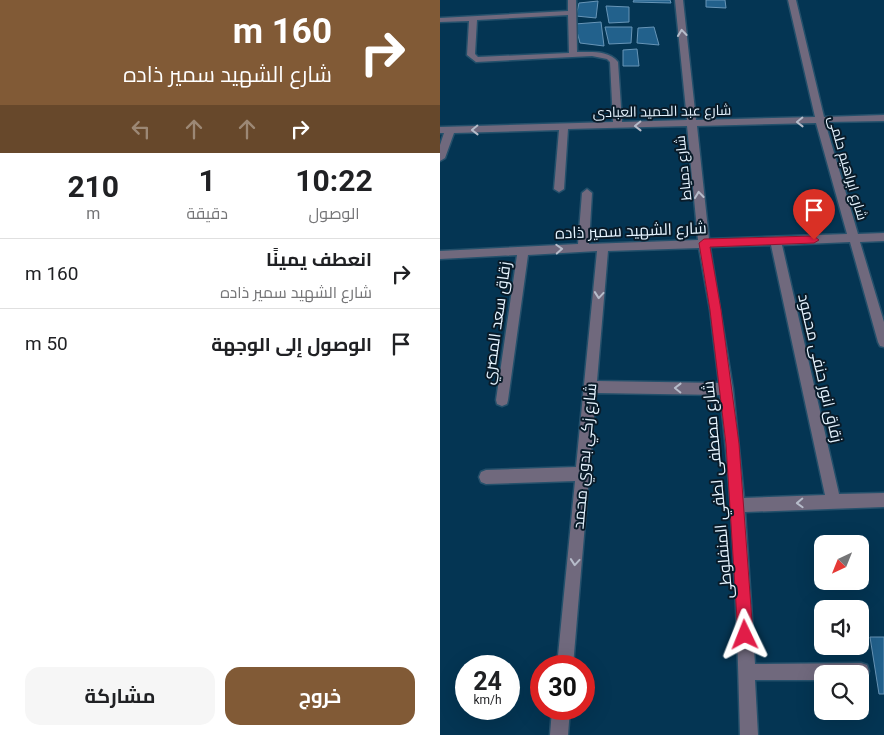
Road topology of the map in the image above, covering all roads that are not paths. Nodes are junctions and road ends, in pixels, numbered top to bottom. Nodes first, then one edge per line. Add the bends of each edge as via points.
1 (572, 0) edge
2 (679, 0) edge
3 (792, 0) edge
4 (572, 13) junction
5 (473, 18) junction
6 (440, 20) edge
7 (572, 55) junction
8 (884, 118) edge
9 (820, 121) junction
10 (692, 124) junction
11 (618, 126) junction
12 (564, 127) junction
13 (445, 130) edge
14 (440, 158) edge
15 (559, 189) dead end
16 (587, 193) dead end
17 (884, 237) edge
18 (853, 238) junction
19 (776, 241) junction
20 (704, 243) junction
21 (603, 247) junction
22 (583, 248) junction
23 (523, 250) junction
24 (440, 255) edge
25 (884, 342) edge
26 (590, 387) junction
27 (727, 389) junction
28 (502, 400) dead end
29 (582, 474) junction
30 (486, 477) dead end
31 (884, 500) edge
32 (834, 502) junction
33 (738, 505) junction
34 (566, 655) edge
35 (814, 671) edge
36 (747, 672) junction
37 (561, 720) edge
38 (559, 735) edge
39 (749, 735) edge

1 - 4 street
10 -> 2 street, شارع دمياط
3 - 9 street, شارع ابراهيم حلمى
4 - 5 street
4 - 7 street
5 - 6 street
5 - 7 street via 470,52 476,60
7 - 11 street via 602,54 613,60
8 - 9 street, شارع عبد الحميد العبادى
9 -> 10 street, شارع عبد الحميد العبادى
9 - 18 street, شارع ابراهيم حلمى
10 -> 11 street, شارع عبد الحميد العبادى
20 -> 10 street, شارع دمياط
11 - 12 street, شارع عبد الحميد العبادى
12 -> 13 street, شارع عبد الحميد العبادى
12 - 15 street
13 - 14 street
16 - 22 street
17 - 18 street, شارع الشهيد سمير ذاده
18 - 19 street, شارع الشهيد سمير ذاده
18 - 25 street, شارع ابراهيم حلمى
19 - 20 street, شارع الشهيد سمير ذاده
19 - 32 street, زقاق انور حنفى محمود
20 - 21 street, شارع الشهيد سمير ذاده
20 - 27 street, شارع مصطفى لطفي المنفلوطى
21 - 22 street, شارع الشهيد سمير ذاده
21 -> 26 street, شارع زكي بدوي محمد
23 -> 22 street, شارع الشهيد سمير ذاده
23 - 24 street, شارع الشهيد سمير ذاده
23 - 28 street, زقاق سعد المصري
27 -> 26 street
26 - 29 street, شارع زكي بدوي محمد
27 - 33 street, شارع مصطفى لطفي المنفلوطى
29 - 30 street
29 -> 34 street, شارع زكي بدوي محمد
31 - 32 street
32 -> 33 street
33 - 36 street, شارع مصطفى لطفي المنفلوطى
35 - 36 street
36 - 39 street, شارع مصطفى لطفي المنفلوطى
37 - 38 street

